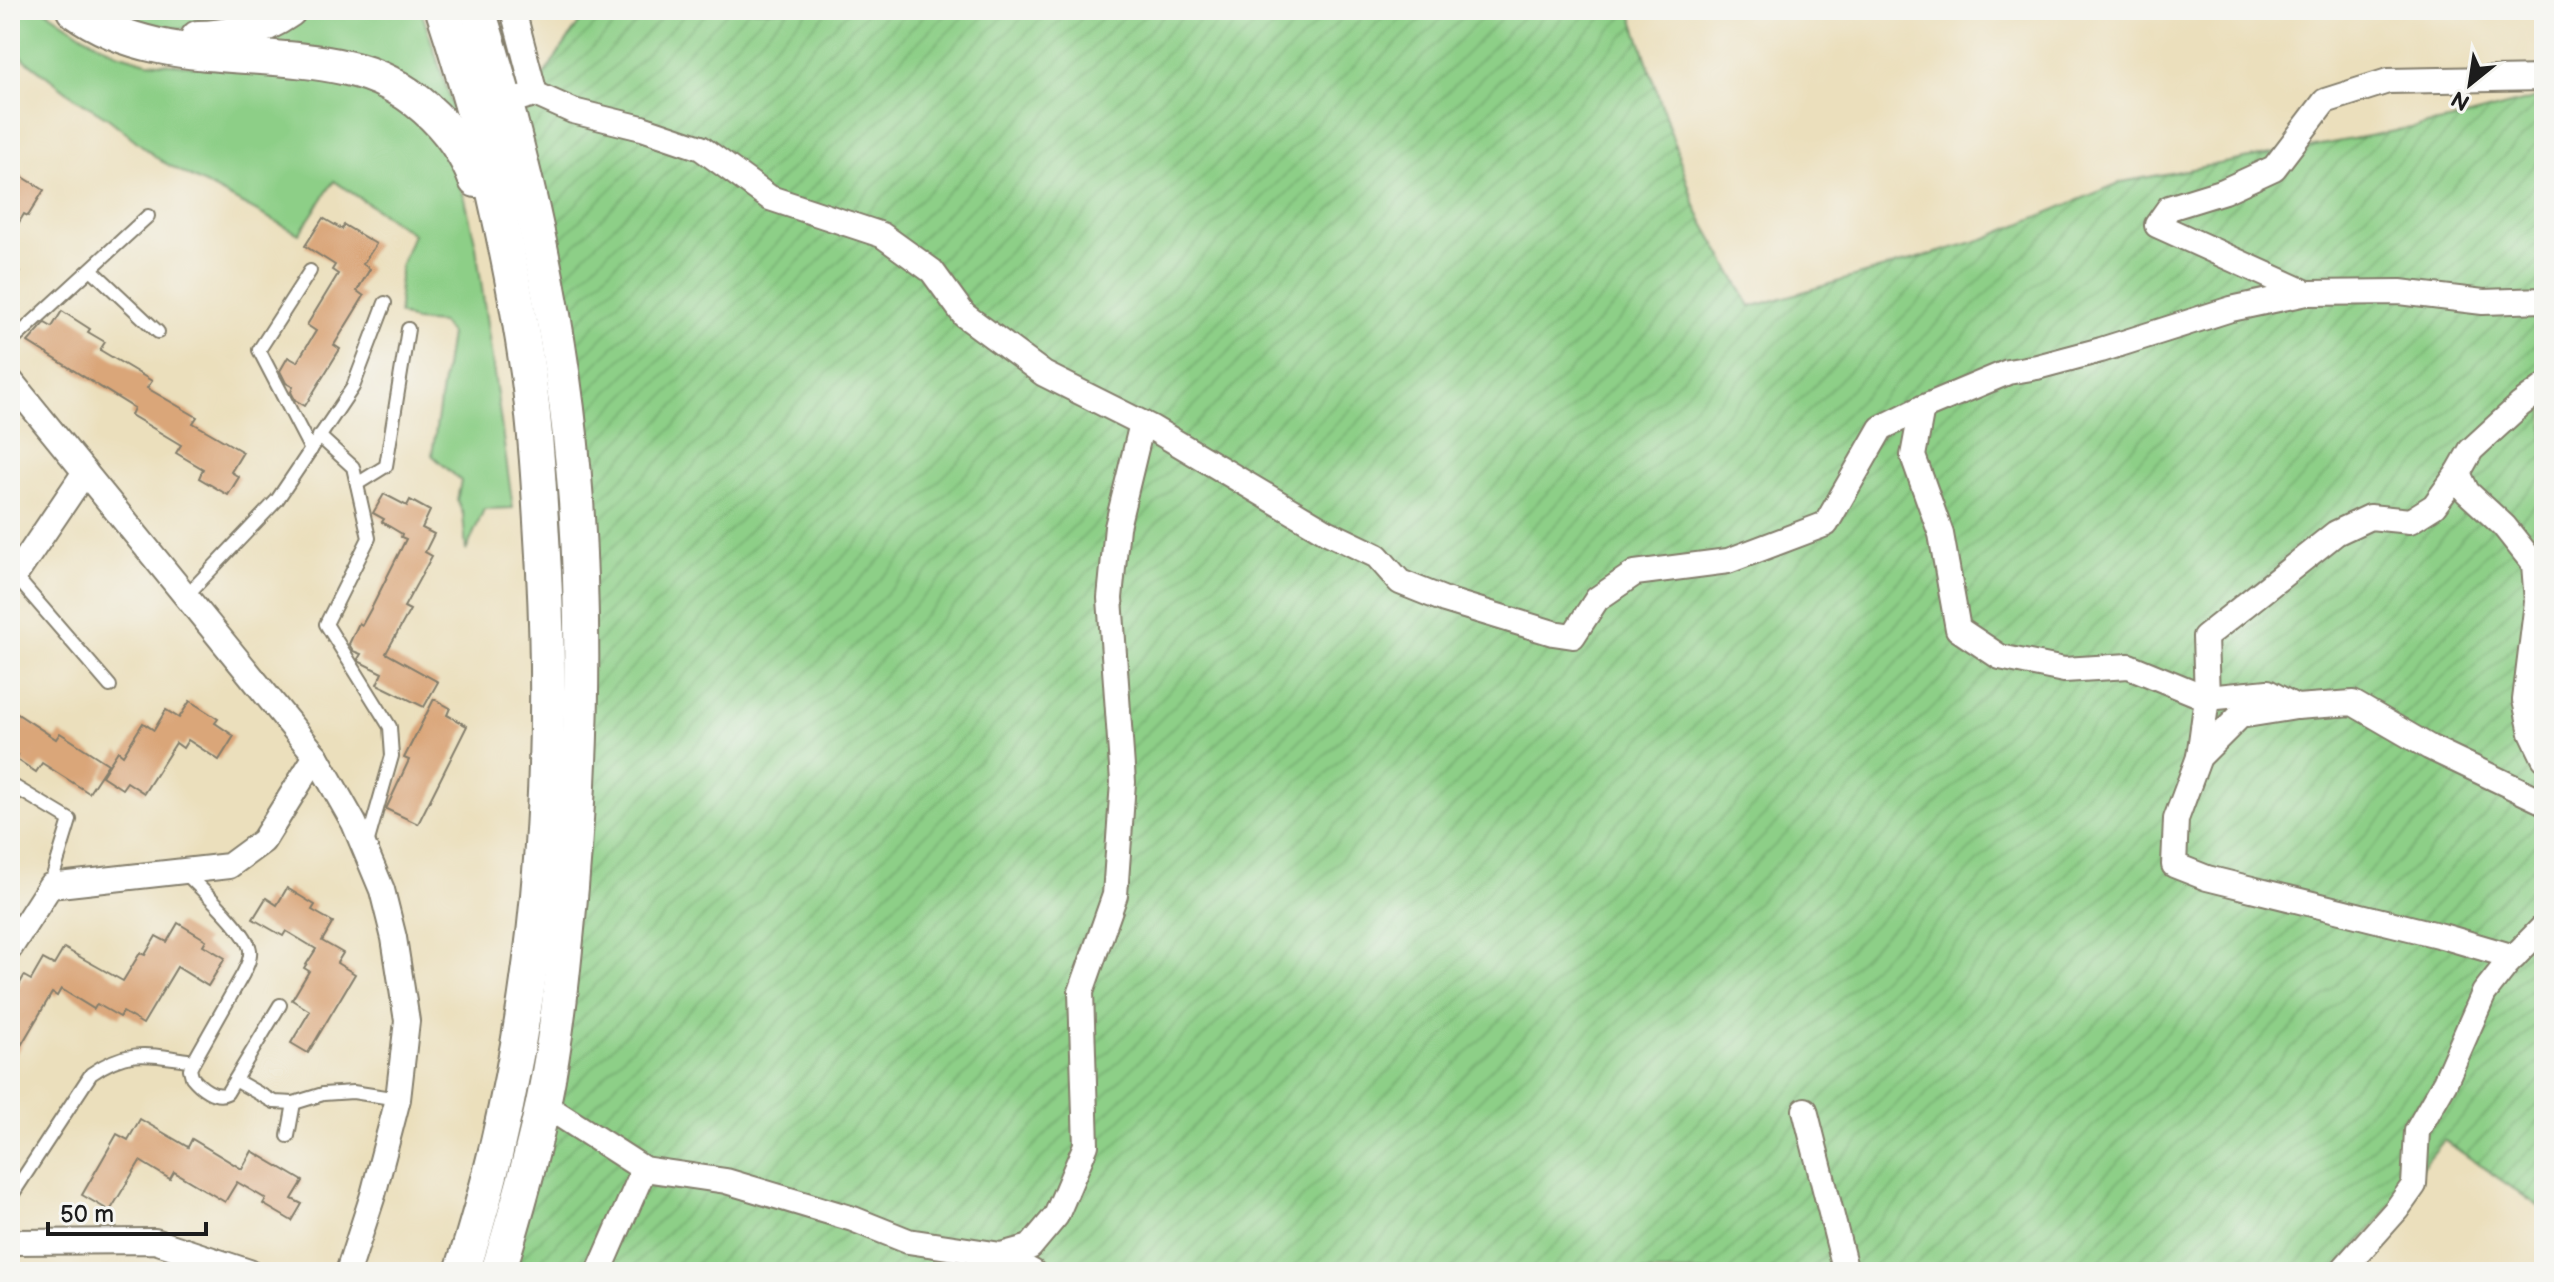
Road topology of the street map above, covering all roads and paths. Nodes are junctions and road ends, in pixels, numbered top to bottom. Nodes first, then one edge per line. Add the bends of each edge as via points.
1 (74, 10) edge
2 (289, 10) edge
3 (443, 10) edge
4 (478, 10) edge
5 (513, 10) edge
6 (134, 40) junction
7 (2544, 78) edge
8 (520, 98) junction
9 (148, 216) dead end
10 (91, 269) junction
11 (510, 270) junction
12 (310, 271) dead end
13 (10, 272) edge
14 (10, 280) edge
15 (2307, 293) junction
16 (2544, 300) edge
17 (385, 303) dead end
18 (408, 329) dead end
19 (158, 332) dead end
20 (10, 343) edge
21 (10, 380) edge
22 (2544, 387) edge
23 (1922, 408) junction
24 (1142, 423) junction
25 (319, 436) junction
26 (311, 450) junction
27 (85, 472) junction
28 (2458, 473) junction
29 (357, 484) junction
30 (13, 580) edge
31 (186, 596) junction
32 (110, 686) dead end
33 (2207, 698) junction
34 (2296, 707) junction
35 (316, 756) junction
36 (2199, 757) junction
37 (2544, 758) edge
38 (10, 784) edge
39 (2544, 802) edge
40 (365, 849) junction
41 (183, 871) junction
42 (50, 886) junction
43 (2544, 926) edge
44 (10, 948) edge
45 (2514, 957) junction
46 (280, 1005) dead end
47 (194, 1061) junction
48 (235, 1080) junction
49 (398, 1099) junction
50 (294, 1103) junction
51 (543, 1104) junction
52 (1805, 1110) dead end
53 (288, 1136) dead end
54 (644, 1169) junction
55 (10, 1198) edge
56 (10, 1242) edge
57 (1001, 1255) junction
58 (249, 1272) edge
59 (348, 1272) edge
60 (462, 1272) edge
61 (498, 1272) edge
62 (599, 1272) edge
63 (1033, 1272) edge
64 (1846, 1272) edge
65 (2341, 1272) edge

1 - 6 main road via 95,25
2 - 6 main road via 235,35
3 - 11 main road via 465,76
4 - 8 main road
5 - 8 street
6 - 11 main road via 208,54 347,68 415,99 456,140
7 - 15 street via 2388,81 2325,101 2274,168 2169,208 2157,225
8 - 24 street via 701,148 770,198 882,235 932,271 964,315 1044,374
8 - 51 main road via 576,501 581,653 577,813 562,985
9 - 10 lane
10 - 19 lane
10 - 20 lane
11 - 60 main road via 528,375 540,501 548,646 546,803 530,981 510,1096
12 - 26 lane via 259,350
13 - 14 lane
15 - 16 street
15 - 23 street via 2008,372
17 - 25 lane via 353,387
18 - 29 lane via 386,466
21 - 27 street
22 - 28 street via 2471,450
23 - 24 street via 1881,428 1826,524 1728,561 1635,573 1597,599 1573,636 1400,582 1377,556
23 - 33 street via 1913,456 1941,534 1958,629 2000,657 2064,670 2129,666
24 - 57 street via 1117,527 1110,598 1123,782 1115,895 1081,992 1086,1145 1056,1216 1030,1247
25 - 26 lane
25 - 29 lane via 353,467
26 - 31 lane via 277,500
27 - 30 street
27 - 31 street
28 - 33 street via 2434,506 2410,521 2370,517 2336,533 2205,637
28 - 37 street via 2467,492 2534,564 2537,602 2525,700
29 - 40 lane via 369,538 326,624 390,727 392,756
30 - 32 lane
31 - 35 street
33 - 34 street via 2268,692
33 - 36 street
34 - 36 street via 2240,716
34 - 39 street via 2353,703 2429,747
35 - 40 street
35 - 41 street via 263,841 229,866
36 - 45 street via 2176,819 2174,865
38 - 42 lane via 70,820
40 - 49 street via 388,914 407,1021
41 - 42 street
41 - 47 lane via 250,946 250,960
42 - 44 street
43 - 45 street
45 - 65 street via 2484,993 2417,1131 2414,1185
46 - 48 lane
47 - 48 lane via 192,1077 215,1095 227,1093
47 - 55 lane via 125,1056 91,1074
48 - 50 lane via 274,1102
49 - 50 lane via 353,1092
49 - 59 street
50 - 53 lane
51 - 54 street
51 - 61 main road
52 - 64 street
54 - 57 street via 726,1181 908,1241
54 - 62 street
56 - 58 street via 155,1241
57 - 63 street

